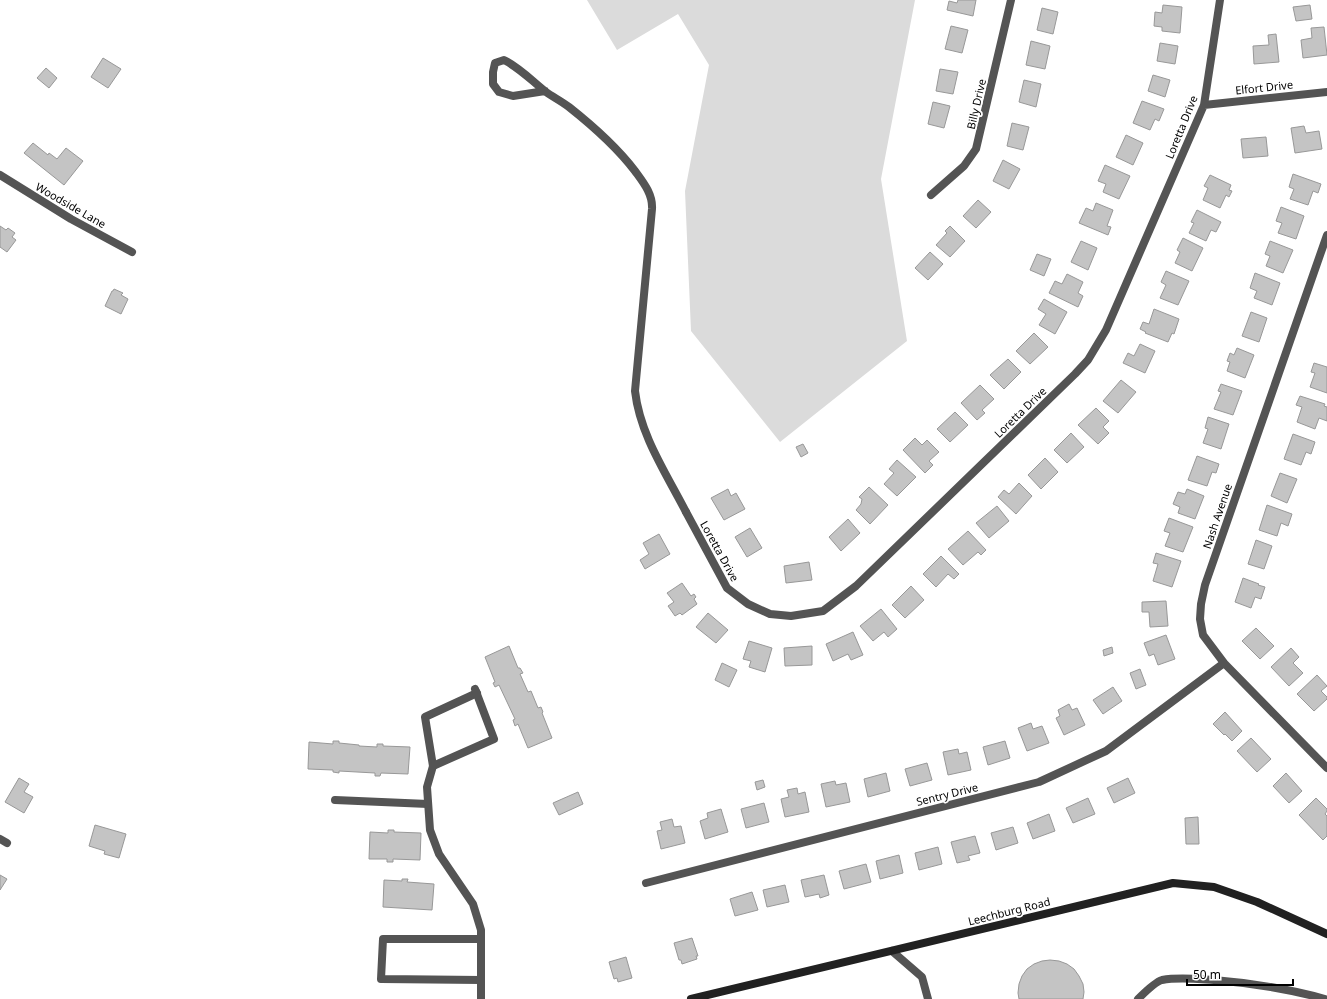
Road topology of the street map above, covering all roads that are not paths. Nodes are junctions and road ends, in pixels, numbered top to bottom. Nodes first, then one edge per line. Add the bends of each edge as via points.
1 (1011, 0) edge
2 (1220, 0) edge
3 (545, 91) junction
4 (1327, 92) edge
5 (1204, 105) junction
6 (0, 175) edge
7 (931, 195) dead end
8 (1327, 235) edge
9 (132, 252) dead end
10 (1224, 663) junction
11 (433, 766) junction
12 (1327, 768) edge
13 (335, 800) dead end
14 (428, 804) junction
15 (646, 882) dead end
16 (1327, 934) edge
17 (481, 939) junction
18 (892, 951) junction
19 (481, 980) junction
20 (481, 999) edge
21 (691, 999) edge
22 (928, 999) edge
23 (1138, 999) edge
24 (1325, 999) edge

1 - 7 street, Billy Drive via 976,149 964,166
2 - 5 street, Loretta Drive
3 - 3 street, Loretta Drive via 515,66 504,60 495,63 493,84 499,92 513,96
3 - 5 street, Loretta Drive via 607,138 627,160 650,195 652,209 634,391 647,436 727,588 748,604 770,614 791,616 823,611 856,586 1088,360 1106,330
4 - 5 street, Elfort Drive
6 - 9 street, Woodside Lane
8 - 10 street, Nash Avenue via 1205,585 1200,619 1204,635
10 - 12 street, Nash Avenue
10 - 15 street, Sentry Drive via 1106,751 1039,782
11 - 11 street via 494,740 476,691 425,717
11 - 14 street via 426,787
13 - 14 street
14 - 17 street via 430,830 439,854 473,904 481,930
16 - 18 street, Leechburg Road via 1257,902 1214,887 1173,883
17 - 19 street
17 - 19 street via 383,939 381,979
18 - 21 street, Leechburg Road
18 - 22 street via 922,977
19 - 20 street
23 - 24 street via 1160,980 1190,978 1242,982

